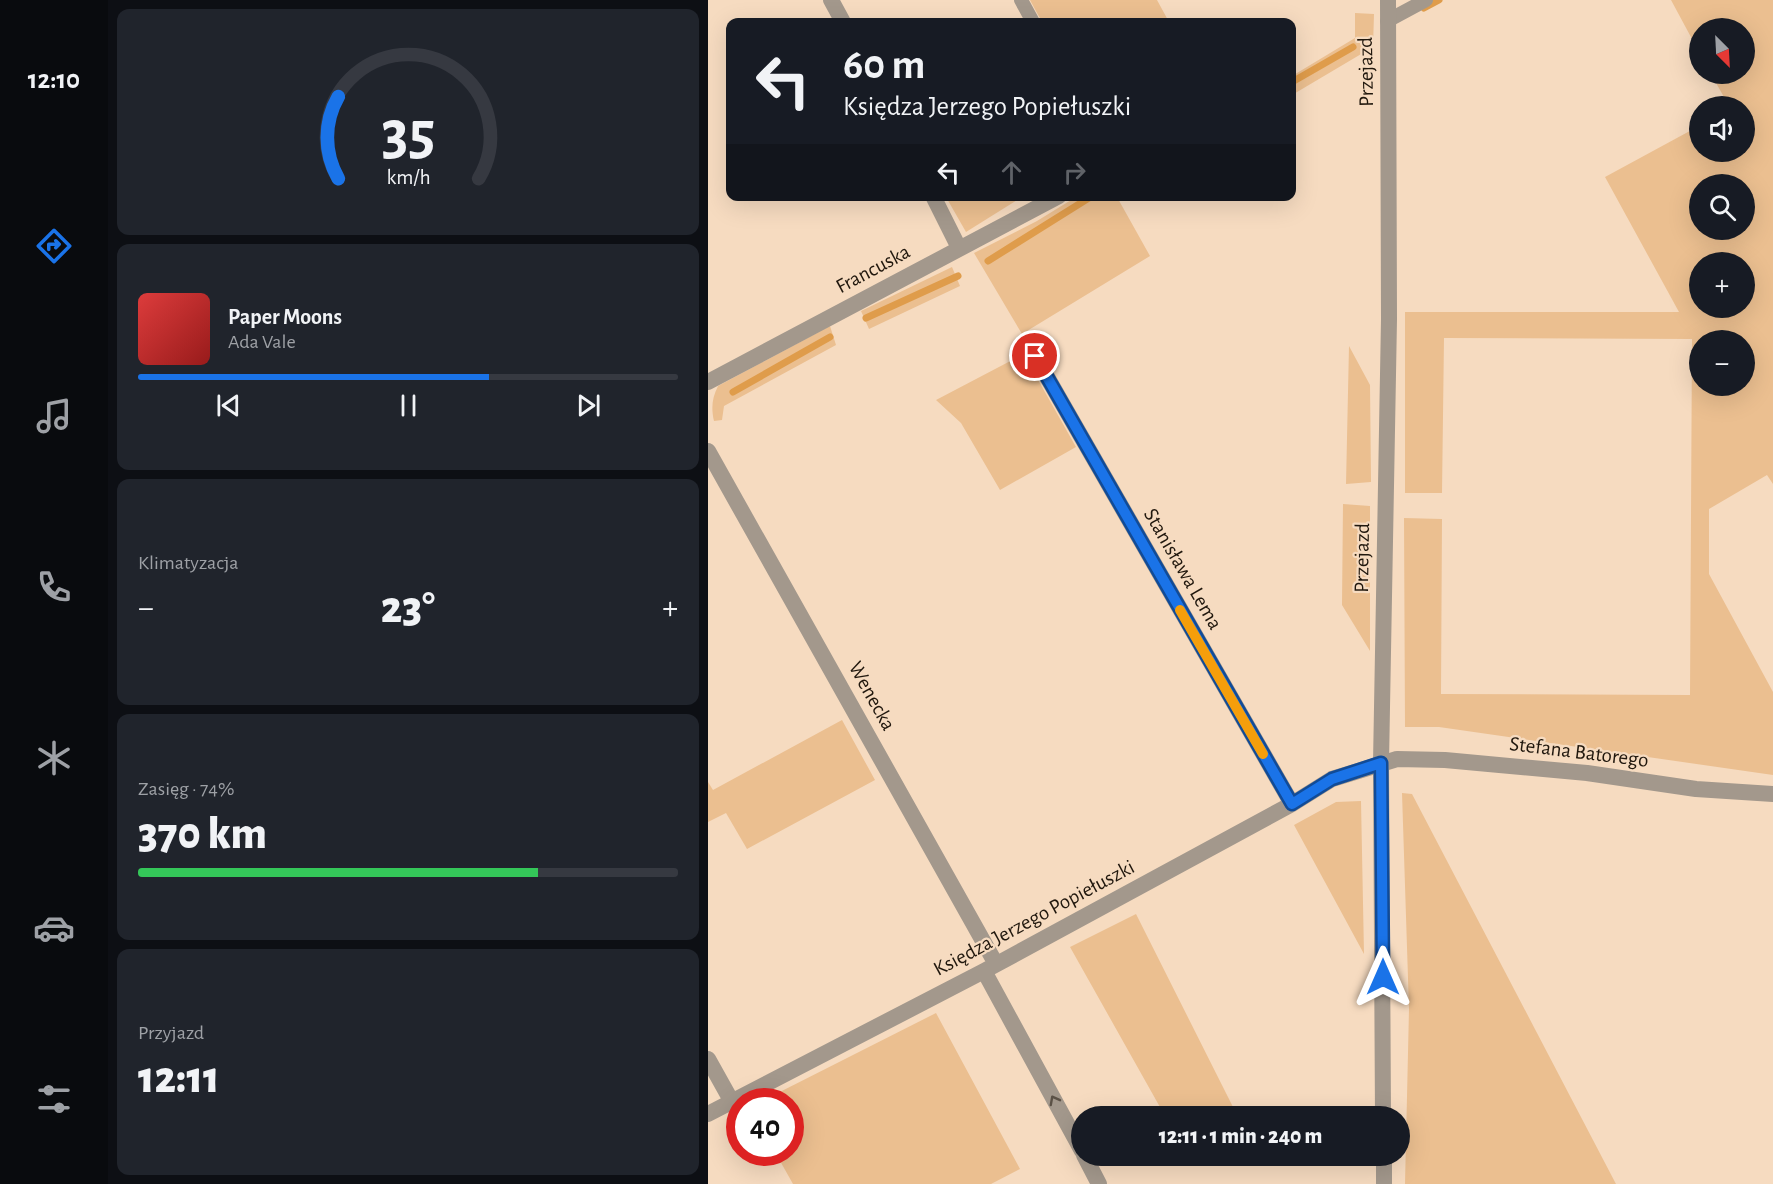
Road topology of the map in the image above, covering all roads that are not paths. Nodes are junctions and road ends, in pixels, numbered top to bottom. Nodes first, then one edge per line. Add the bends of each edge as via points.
1 (831, 0) edge
2 (1021, 0) edge
3 (1388, 0) edge
4 (1425, 0) edge
5 (841, 18) edge
6 (1031, 18) edge
7 (1388, 21) junction
8 (936, 201) edge
9 (1049, 201) edge
10 (959, 248) junction
11 (1035, 356) dead end
12 (708, 382) edge
13 (708, 451) edge
14 (1381, 763) junction
15 (1773, 794) edge
16 (1292, 804) junction
17 (990, 967) junction
18 (708, 1059) edge
19 (759, 1088) edge
20 (726, 1091) edge
21 (726, 1105) edge
22 (1383, 1106) edge
23 (708, 1114) edge
24 (1071, 1129) edge
25 (1090, 1166) edge
26 (1384, 1166) edge
27 (1099, 1184) edge
28 (1384, 1184) edge

1 - 5 street
2 - 6 lane
3 - 7 street, Przejazd
4 - 7 lane
7 - 14 street, Przejazd via 1389,319
8 - 10 street
9 - 10 street, Francuska
10 - 12 street, Francuska
11 - 16 street, Stanisława Lema
13 - 17 street, Wenecka
14 - 15 street, Stefana Batorego via 1397,759 1445,760
14 - 16 street, Księdza Jerzego Popiełuszki via 1332,779
14 - 22 street, Przejazd
16 - 17 street, Księdza Jerzego Popiełuszki
17 - 19 street, Księdza Jerzego Popiełuszki
24 -> 17 street, Wenecka
18 - 20 street
21 - 23 street, Księdza Jerzego Popiełuszki
25 - 27 street, Wenecka
26 - 28 street

